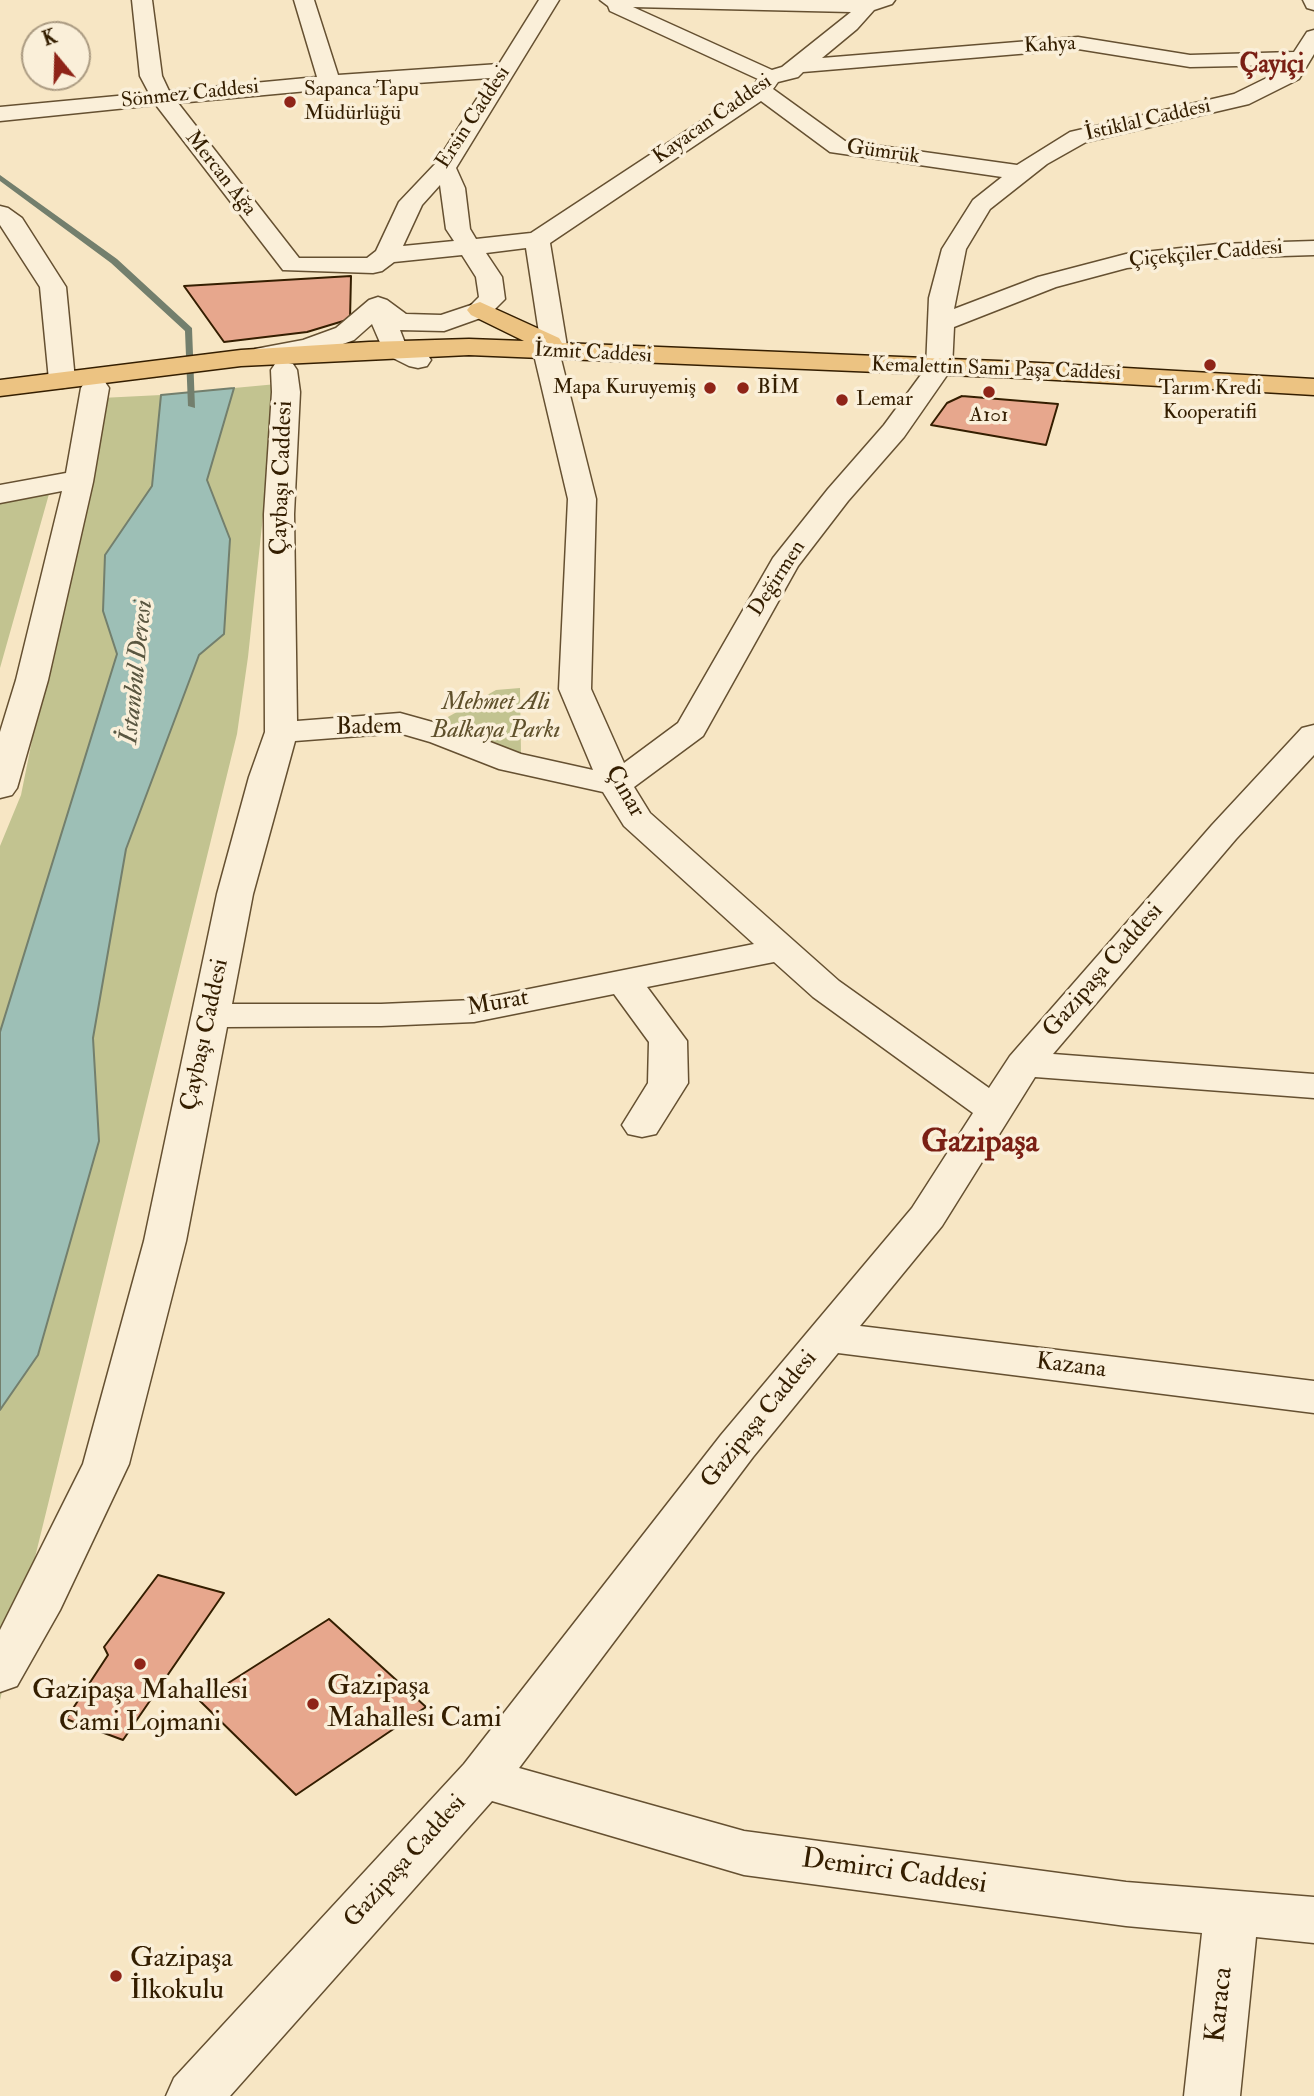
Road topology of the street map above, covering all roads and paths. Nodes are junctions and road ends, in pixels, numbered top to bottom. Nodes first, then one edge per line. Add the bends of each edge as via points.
1 (142, 0) edge
2 (304, 0) edge
3 (549, 0) edge
4 (603, 0) edge
5 (610, 0) edge
6 (870, 2) edge
7 (1310, 43) edge
8 (798, 66) junction
9 (506, 70) junction
10 (329, 82) junction
11 (766, 84) junction
12 (162, 98) junction
13 (4, 114) edge
14 (444, 168) junction
15 (1023, 173) junction
16 (0, 213) edge
17 (537, 240) junction
18 (469, 248) junction
19 (1314, 248) edge
20 (380, 260) junction
21 (378, 305) junction
22 (480, 310) junction
23 (941, 323) junction
24 (394, 348) junction
25 (551, 352) junction
26 (465, 353) junction
27 (590, 354) junction
28 (677, 358) junction
29 (418, 360) junction
30 (244, 365) junction
31 (939, 368) junction
32 (284, 370) junction
33 (133, 377) junction
34 (62, 380) junction
35 (1314, 387) edge
36 (0, 388) edge
37 (94, 388) junction
38 (0, 401) edge
39 (79, 479) junction
40 (0, 494) edge
41 (281, 733) junction
42 (1314, 735) edge
43 (616, 785) junction
44 (0, 788) edge
45 (782, 949) junction
46 (624, 982) junction
47 (211, 1016) junction
48 (1024, 1063) junction
49 (1314, 1086) edge
50 (993, 1110) junction
51 (642, 1125) dead end
52 (828, 1337) junction
53 (1314, 1397) edge
54 (0, 1673) edge
55 (482, 1778) junction
56 (1231, 1914) junction
57 (1314, 1920) edge
58 (194, 2096) edge
59 (1212, 2096) edge

1 - 12 street, Mercan Ağa via 151,76
2 - 10 street
3 - 9 street, Ersin Caddesi
4 - 11 street, Gümrük
5 - 6 street
6 - 8 street, Kayacan Caddesi via 850,25
7 - 8 street, Kahya via 1190,61 1078,43
7 - 15 street, İstiklal Caddesi via 1291,75 1241,99 1077,137
8 - 11 street, Kayacan Caddesi
9 - 10 street, Sönmez Caddesi
9 - 14 street, Ersin Caddesi
10 - 12 street, Sönmez Caddesi
11 - 15 street, Gümrük via 838,147
11 - 17 street, Kayacan Caddesi
12 - 13 street, Sönmez Caddesi
12 - 20 street, Mercan Ağa via 292,265
14 - 18 street via 453,188 458,229
14 - 20 street, Ersin Caddesi via 411,202
15 - 23 street, İstiklal Caddesi via 981,205 954,248
16 - 34 street via 13,223 53,287
17 - 18 street, Kayacan Caddesi
17 - 25 street
18 - 20 street via 409,251
18 - 22 street via 489,277 492,299
19 - 23 street, Çiçekçiler Caddesi via 1218,251 1126,261 1047,282
20 - 21 street via 373,291
21 - 22 street via 400,322 444,323
21 - 24 street
21 - 30 street via 345,334
22 - 25 main road
22 - 26 main road via 483,325 472,335
23 - 31 street, İstiklal Caddesi
24 - 26 main road, İzmit Caddesi
24 - 29 street
24 - 30 main road, İzmit Caddesi
25 - 26 main road, İzmit Caddesi
25 - 27 main road
25 - 28 main road, İzmit Caddesi
25 - 43 street, Çınar via 582,499 575,689
26 - 27 main road, İzmit Caddesi
26 - 29 main road, İzmit Caddesi
27 - 28 main road, İzmit Caddesi
28 - 31 main road, Kemalettin Sami Paşa Caddesi
29 - 32 main road, İzmit Caddesi
30 - 32 main road, İzmit Caddesi
30 - 33 main road, İzmit Caddesi
31 - 35 main road, Kemalettin Sami Paşa Caddesi
31 - 43 street, Değirmen via 784,564 691,729
32 - 41 street, Çaybaşı Caddesi via 279,514
33 - 34 main road, İzmit Caddesi
33 - 37 main road, İzmit Caddesi
34 - 36 main road, İzmit Caddesi
37 - 38 main road, İzmit Caddesi
37 - 39 street
39 - 40 street
39 - 44 street via 33,680
41 - 43 street, Badem via 400,723 511,762
41 - 47 street, Çaybaşı Caddesi via 235,894
42 - 48 street, Gazipaşa Caddesi
43 - 45 street, Çınar via 636,819
45 - 46 street, Murat
45 - 50 street, Çınar via 826,989
46 - 47 street, Murat via 474,1011
46 - 51 street via 668,1041 668,1083
47 - 54 street, Çaybaşı Caddesi via 165,1241 106,1464 36,1610
48 - 49 street
48 - 50 street, Gazipaşa Caddesi
50 - 52 street, Gazipaşa Caddesi via 928,1217
52 - 53 street, Kazana
52 - 55 street, Gazipaşa Caddesi via 737,1446
55 - 56 street, Demirci Caddesi via 744,1853 1126,1905
55 - 58 street, Gazipaşa Caddesi
56 - 57 street, Demirci Caddesi
56 - 59 street, Karaca

